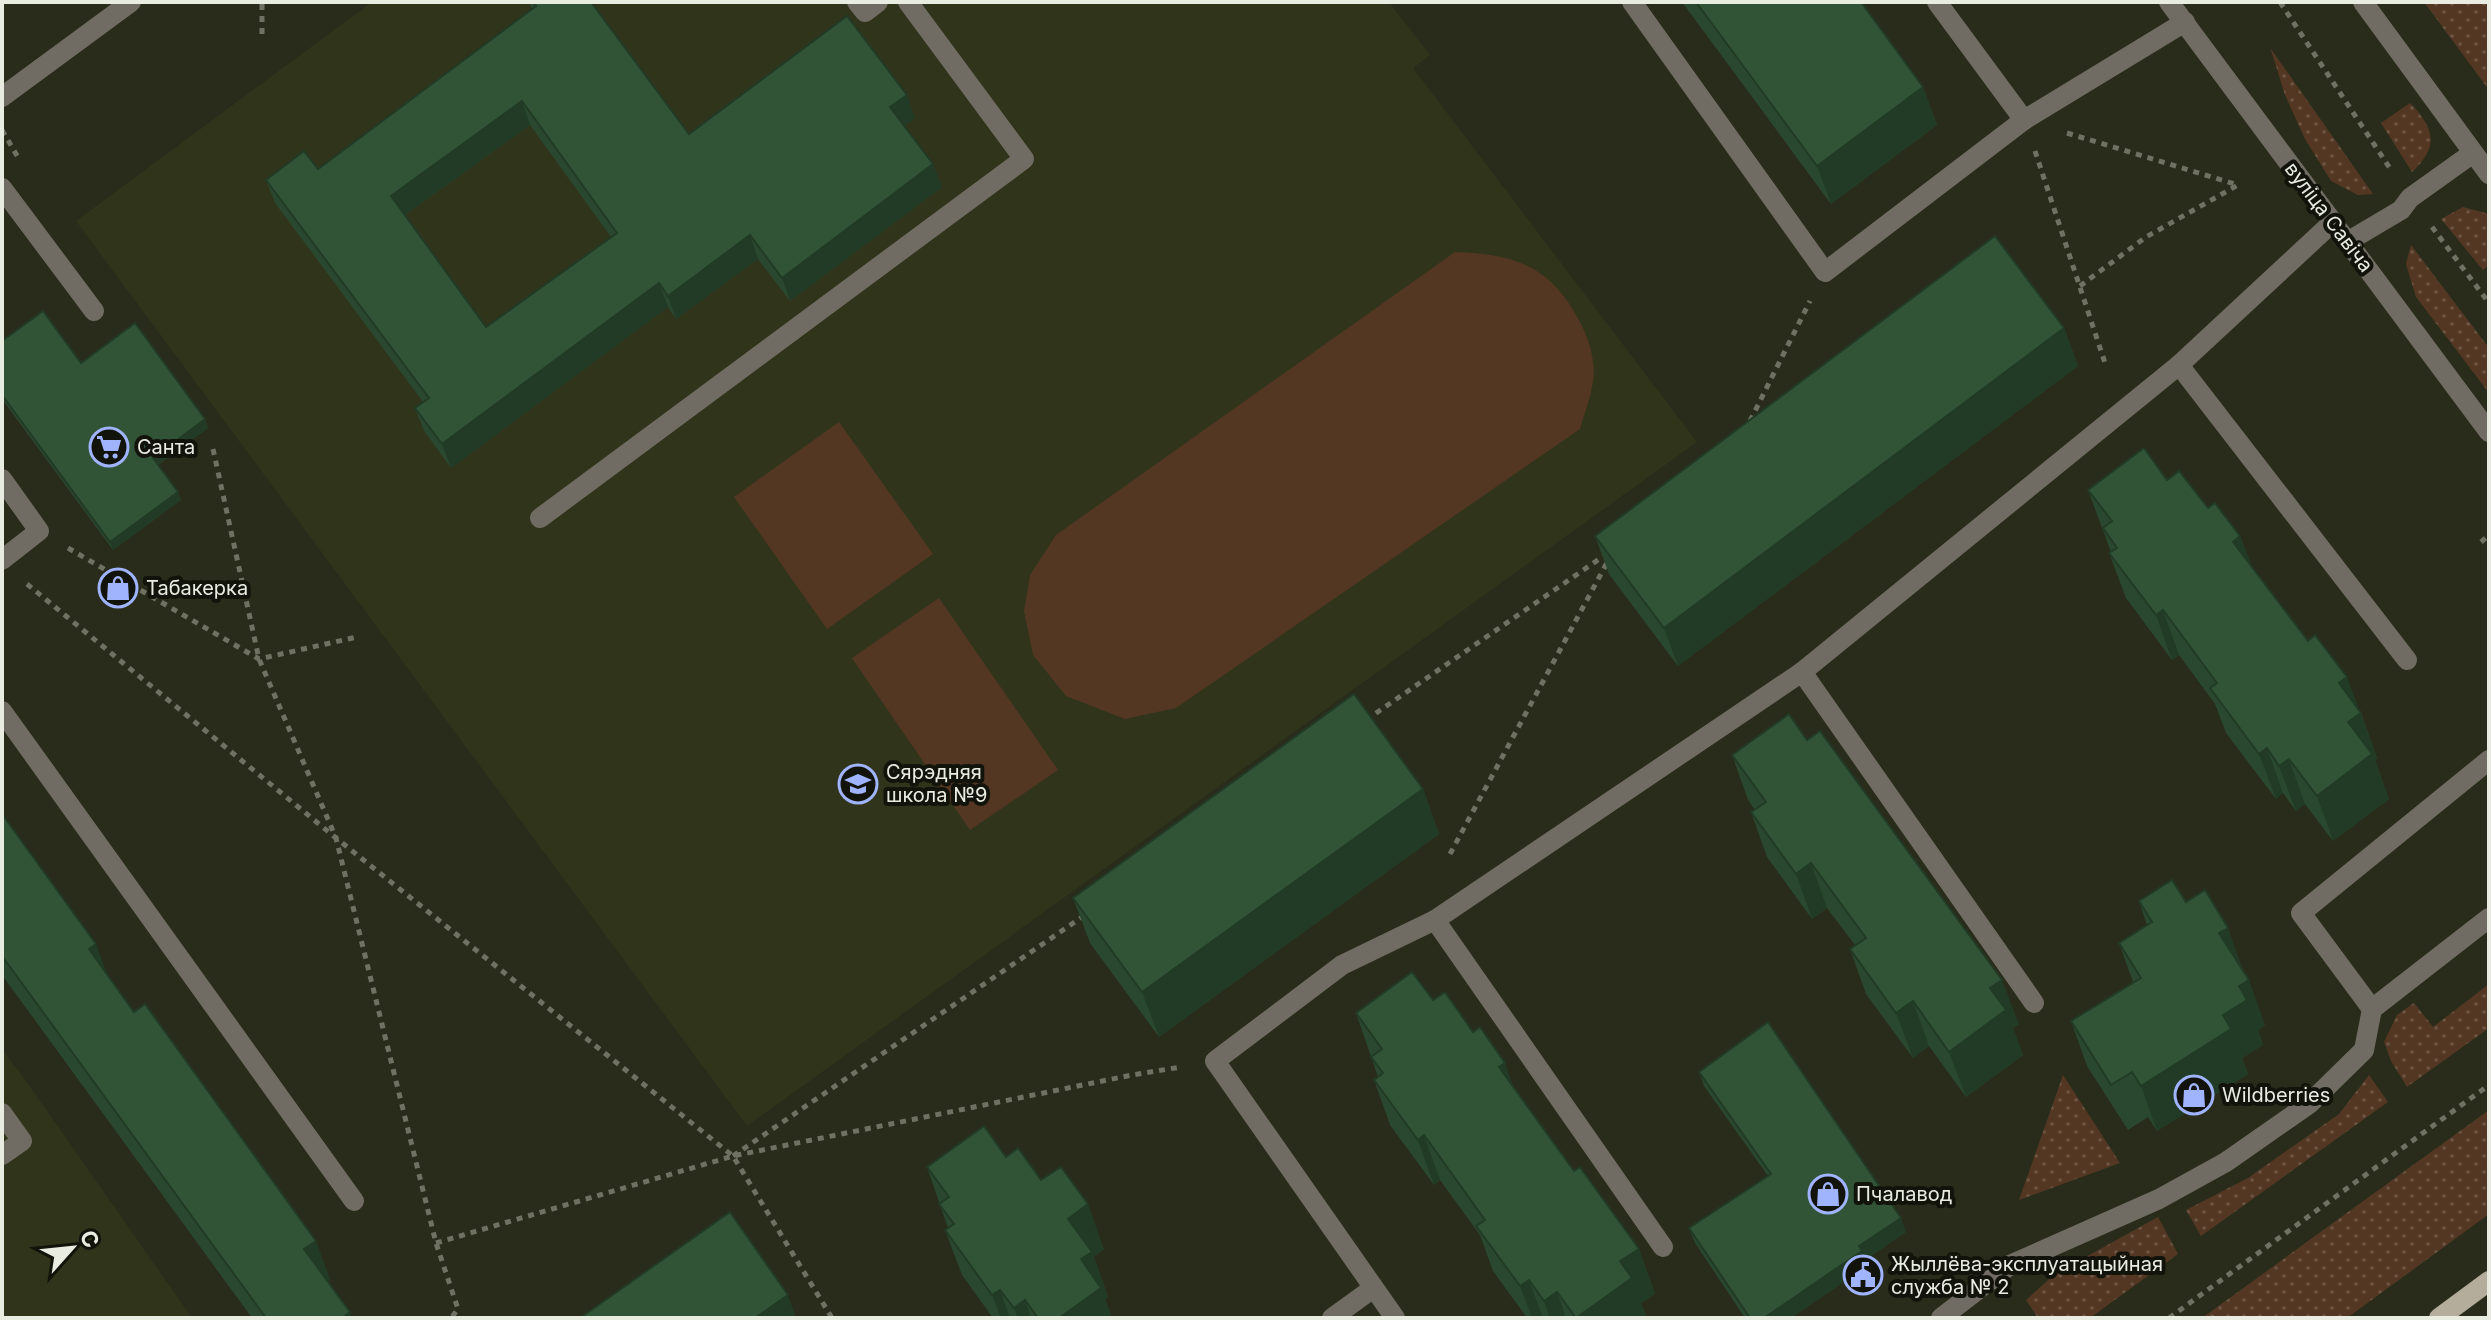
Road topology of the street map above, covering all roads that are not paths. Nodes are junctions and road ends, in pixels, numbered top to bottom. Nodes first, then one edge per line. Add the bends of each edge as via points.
1 (131, 2) edge
2 (857, 2) edge
3 (878, 2) edge
4 (908, 2) edge
5 (1632, 2) edge
6 (1937, 2) edge
7 (2169, 2) edge
8 (2363, 2) edge
9 (2185, 22) junction
10 (2, 97) edge
11 (2024, 120) junction
12 (2473, 153) junction
13 (2489, 174) edge
14 (2, 188) edge
15 (2333, 222) junction
16 (2347, 242) junction
17 (94, 311) dead end
18 (2179, 365) junction
19 (2489, 432) edge
20 (2, 479) edge
21 (540, 518) dead end
22 (2, 560) edge
23 (2407, 660) dead end
24 (1802, 672) junction
25 (2, 711) edge
26 (2489, 760) edge
27 (2489, 918) edge
28 (1435, 920) junction
29 (2034, 1003) dead end
30 (2372, 1009) junction
31 (2, 1113) edge
32 (2, 1155) edge
33 (354, 1201) dead end
34 (1663, 1247) dead end
35 (2489, 1281) edge
36 (1372, 1289) junction
37 (1332, 1318) edge
38 (1395, 1318) edge
39 (1941, 1318) edge
40 (2439, 1318) edge

1 - 10 street
2 - 3 street via 865,12
4 - 21 street via 1024,159
5 - 11 street via 1825,272
6 - 11 street
7 - 9 street, вуліца Савіча
8 - 12 street
9 - 11 street
9 - 15 street, вуліца Савіча
12 - 13 street
12 - 16 street via 2401,210
14 - 17 street
15 - 16 street, вуліца Савіча
15 - 18 street
16 - 19 street, вуліца Савіча
18 - 23 street
18 - 24 street
20 - 22 street via 39,531
24 - 28 street
24 - 29 street
25 - 33 street
26 - 30 street via 2301,913
27 - 30 street
28 - 34 street
28 - 36 street via 1342,965 1215,1061
30 - 39 street via 2364,1050 2309,1104 2226,1162 2159,1199 2010,1265
31 - 32 street via 22,1141
35 - 40 main road
36 - 37 street
36 - 38 street

